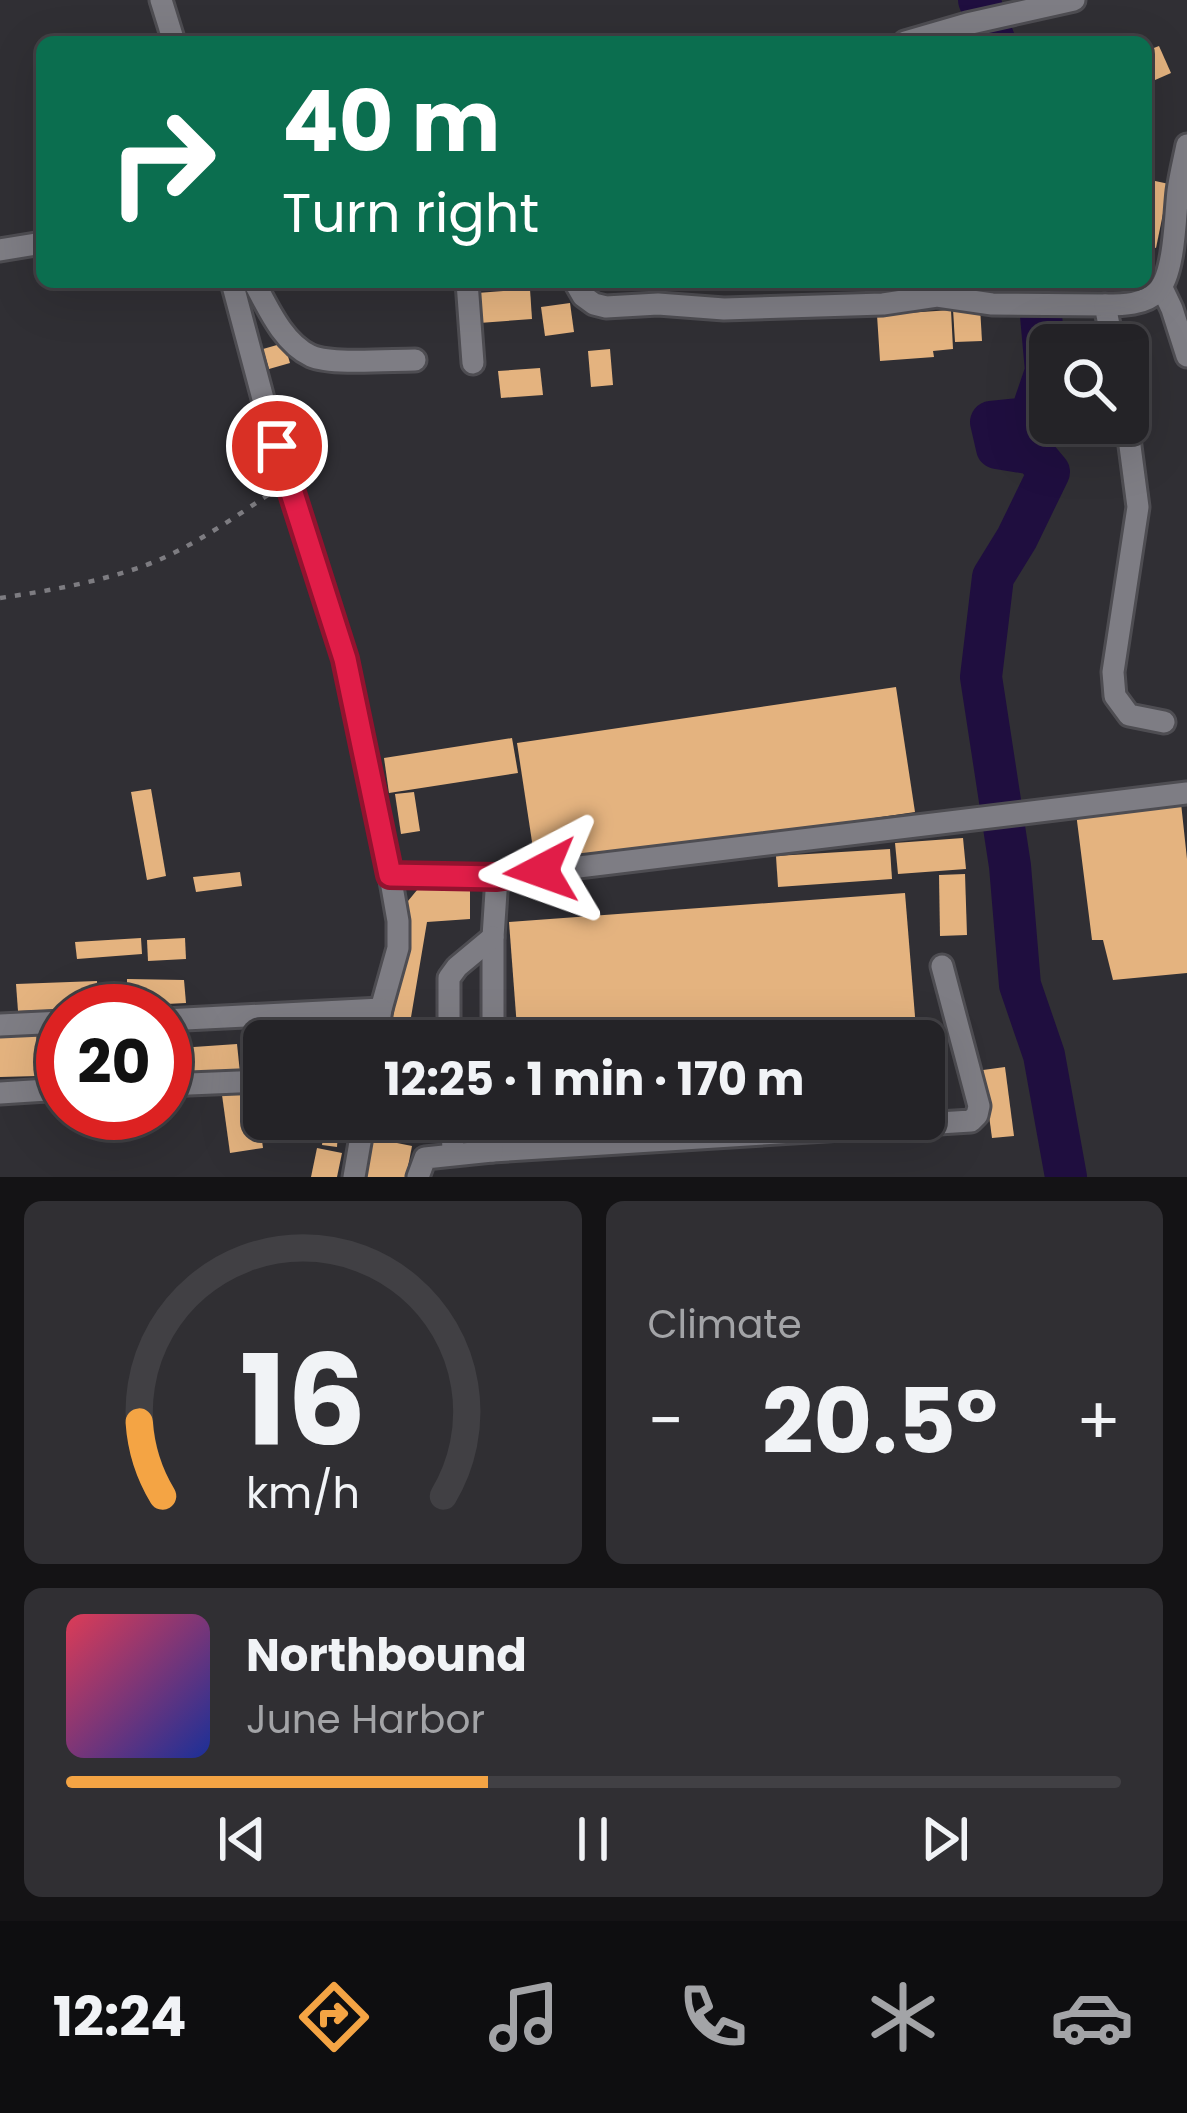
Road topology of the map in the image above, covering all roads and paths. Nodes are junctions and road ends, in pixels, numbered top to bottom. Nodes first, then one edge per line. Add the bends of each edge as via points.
1 (161, 0) edge
2 (1074, 0) edge
3 (172, 36) edge
4 (926, 36) edge
5 (1187, 145) edge
6 (36, 244) edge
7 (0, 250) edge
8 (234, 288) edge
9 (257, 288) edge
10 (467, 288) edge
11 (578, 288) edge
12 (936, 289) edge
13 (1162, 289) junction
14 (654, 293) edge
15 (1105, 305) junction
16 (1109, 324) edge
17 (1187, 356) edge
18 (415, 360) dead end
19 (473, 362) dead end
20 (1130, 444) edge
21 (288, 481) junction
22 (0, 598) edge
23 (1164, 722) dead end
24 (1187, 793) edge
25 (390, 875) junction
26 (497, 877) junction
27 (493, 937) junction
28 (942, 966) dead end
29 (381, 1009) junction
30 (192, 1019) edge
31 (379, 1020) edge
32 (449, 1020) edge
33 (493, 1020) edge
34 (36, 1023) edge
35 (0, 1025) edge
36 (243, 1082) edge
37 (192, 1083) edge
38 (36, 1091) edge
39 (0, 1093) edge
40 (360, 1140) edge
41 (453, 1140) edge
42 (493, 1140) edge
43 (493, 1151) junction
44 (453, 1154) junction
45 (354, 1177) edge
46 (418, 1177) edge

1 - 3 street
2 - 4 street
5 - 13 street
6 - 7 street
8 - 21 street
9 - 18 street via 306,354
10 - 19 street
11 - 14 street via 606,307
12 - 14 street via 883,304 724,309
12 - 15 street via 992,304
13 - 15 street
13 - 17 street
15 - 16 street
20 - 23 street via 1138,507 1115,696 1129,715
21 - 22 path via 142,567
21 - 25 street via 345,659
24 - 26 street
25 - 26 street
25 - 29 street via 398,948
26 - 27 street
27 - 32 street via 449,978
27 - 33 street
28 - 43 street via 979,1106 971,1121
29 - 30 street
29 - 31 street
34 - 35 street
36 - 37 street
38 - 39 street
40 - 45 street
41 - 44 street
42 - 43 street
43 - 44 street
44 - 46 street via 425,1158

